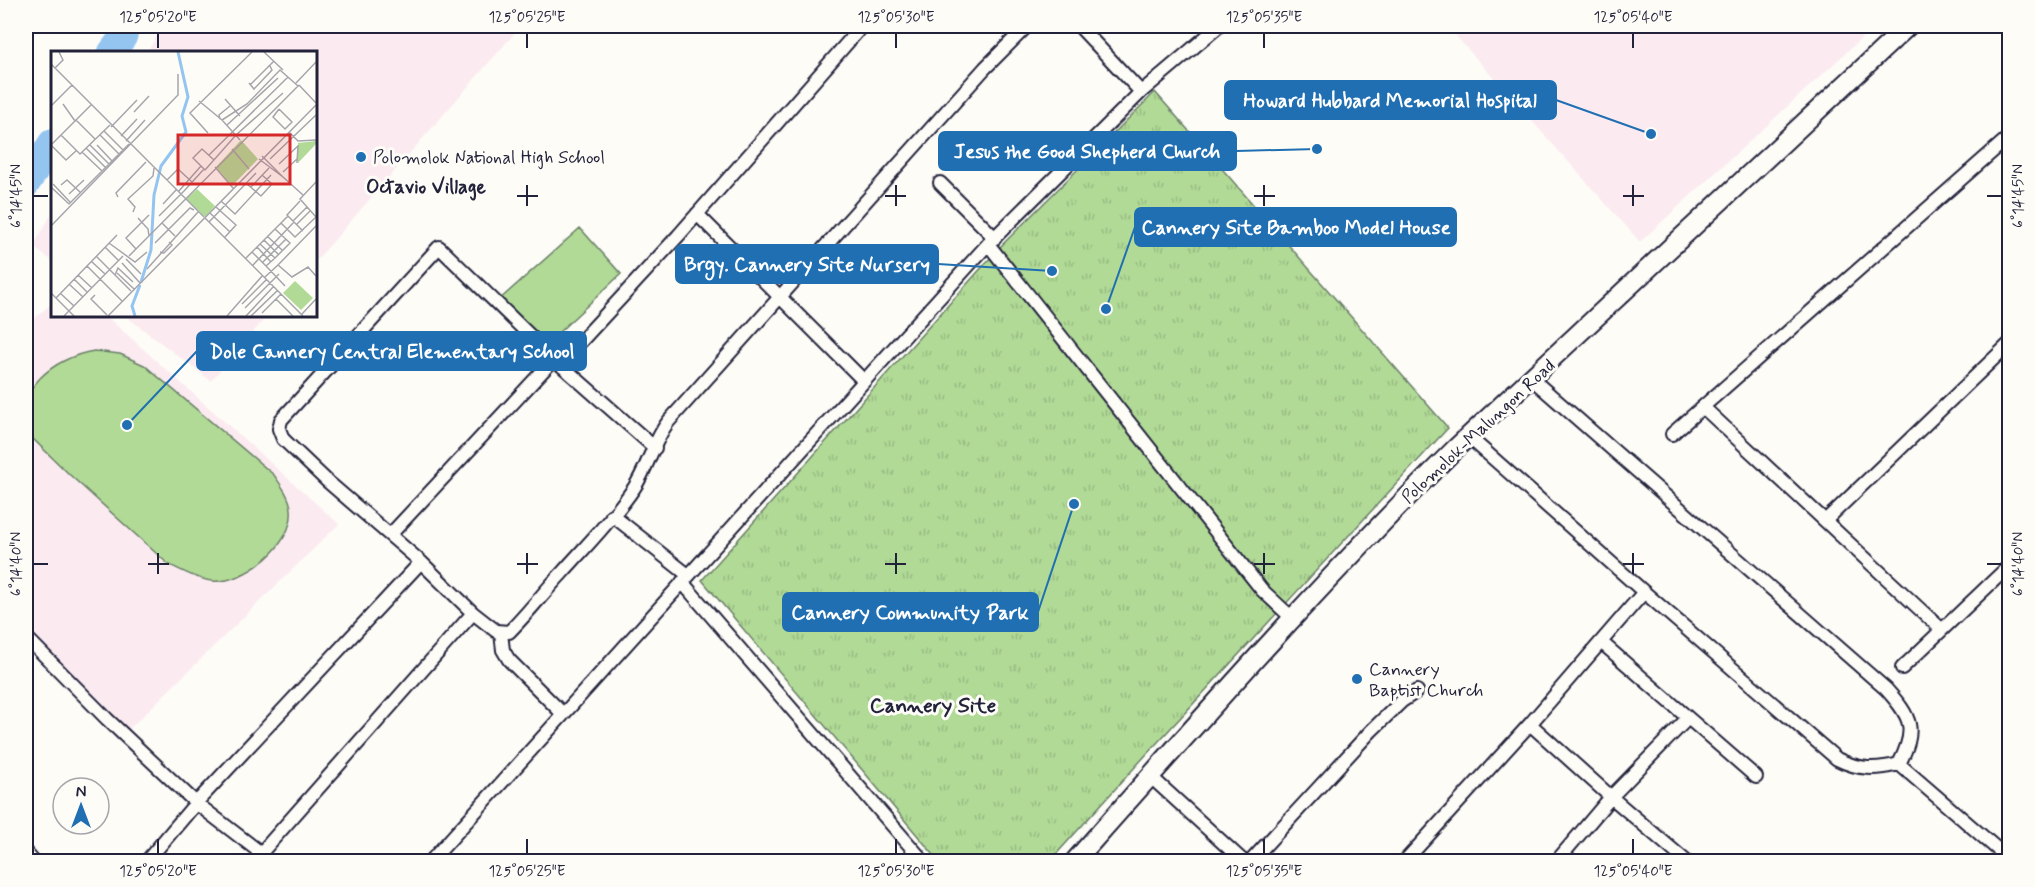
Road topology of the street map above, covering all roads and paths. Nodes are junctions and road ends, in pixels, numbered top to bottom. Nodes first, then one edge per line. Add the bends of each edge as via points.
1 (862, 26) edge
2 (1027, 26) edge
3 (1079, 26) edge
4 (1219, 26) edge
5 (1908, 26) edge
6 (1141, 92) junction
7 (2010, 136) edge
8 (940, 183) dead end
9 (697, 214) junction
10 (992, 241) junction
11 (779, 298) junction
12 (2010, 343) edge
13 (557, 361) junction
14 (1532, 379) junction
15 (864, 381) junction
16 (1702, 407) junction
17 (1672, 434) dead end
18 (1469, 437) junction
19 (655, 448) junction
20 (612, 515) junction
21 (1826, 520) junction
22 (390, 535) junction
23 (421, 562) junction
24 (2010, 566) edge
25 (685, 578) junction
26 (1644, 592) junction
27 (473, 614) junction
28 (1292, 618) junction
29 (1941, 628) junction
30 (501, 633) junction
31 (26, 637) edge
32 (1601, 642) junction
33 (1902, 668) dead end
34 (1417, 691) dead end
35 (563, 714) junction
36 (1688, 718) junction
37 (1530, 724) junction
38 (1899, 764) junction
39 (1150, 776) junction
40 (1756, 777) dead end
41 (1611, 797) junction
42 (196, 802) junction
43 (26, 853) edge
44 (257, 857) edge
45 (2010, 860) edge
46 (34, 861) edge
47 (146, 861) edge
48 (430, 861) edge
49 (924, 861) edge
50 (1074, 861) edge
51 (1244, 861) edge
52 (1250, 861) edge
53 (1404, 861) edge
54 (1556, 861) edge
55 (1687, 861) edge

1 - 9 street
2 - 11 street
3 - 6 street
4 - 6 street
5 - 14 main road, Polomolok-Malungon Road
6 - 10 street
7 - 16 street
8 - 10 street
9 - 11 street
9 - 13 street
10 - 15 street
10 - 28 street via 1262,590
11 - 15 street
11 - 19 street via 668,422
12 - 21 street
13 - 19 street
13 - 22 street
13 - 22 street via 439,247 279,424 283,439
14 - 18 main road, Polomolok-Malungon Road
14 - 38 street via 1887,689 1909,721 1910,738
15 - 25 street
16 - 17 street
16 - 21 street
18 - 26 street
18 - 28 main road, Polomolok-Malungon Road
19 - 20 street via 633,490
20 - 25 street
20 - 30 street via 516,625
21 - 29 street
22 - 23 street
23 - 27 street
23 - 42 street
24 - 29 street
25 - 35 street
25 - 49 street
26 - 32 street
26 - 38 street via 1837,759 1867,769
27 - 30 street
27 - 44 street
28 - 39 main road, Polomolok-Malungon Road
29 - 33 street
30 - 35 street via 509,660
31 - 42 street
32 - 36 street
32 - 37 street
34 - 52 street via 1371,731
35 - 48 street
36 - 40 street
36 - 41 street
37 - 41 street
37 - 53 street
38 - 45 street
39 - 50 main road, Polomolok-Malungon Road
39 - 51 street
41 - 54 street
41 - 55 street
42 - 44 street
42 - 47 street
43 - 46 street

